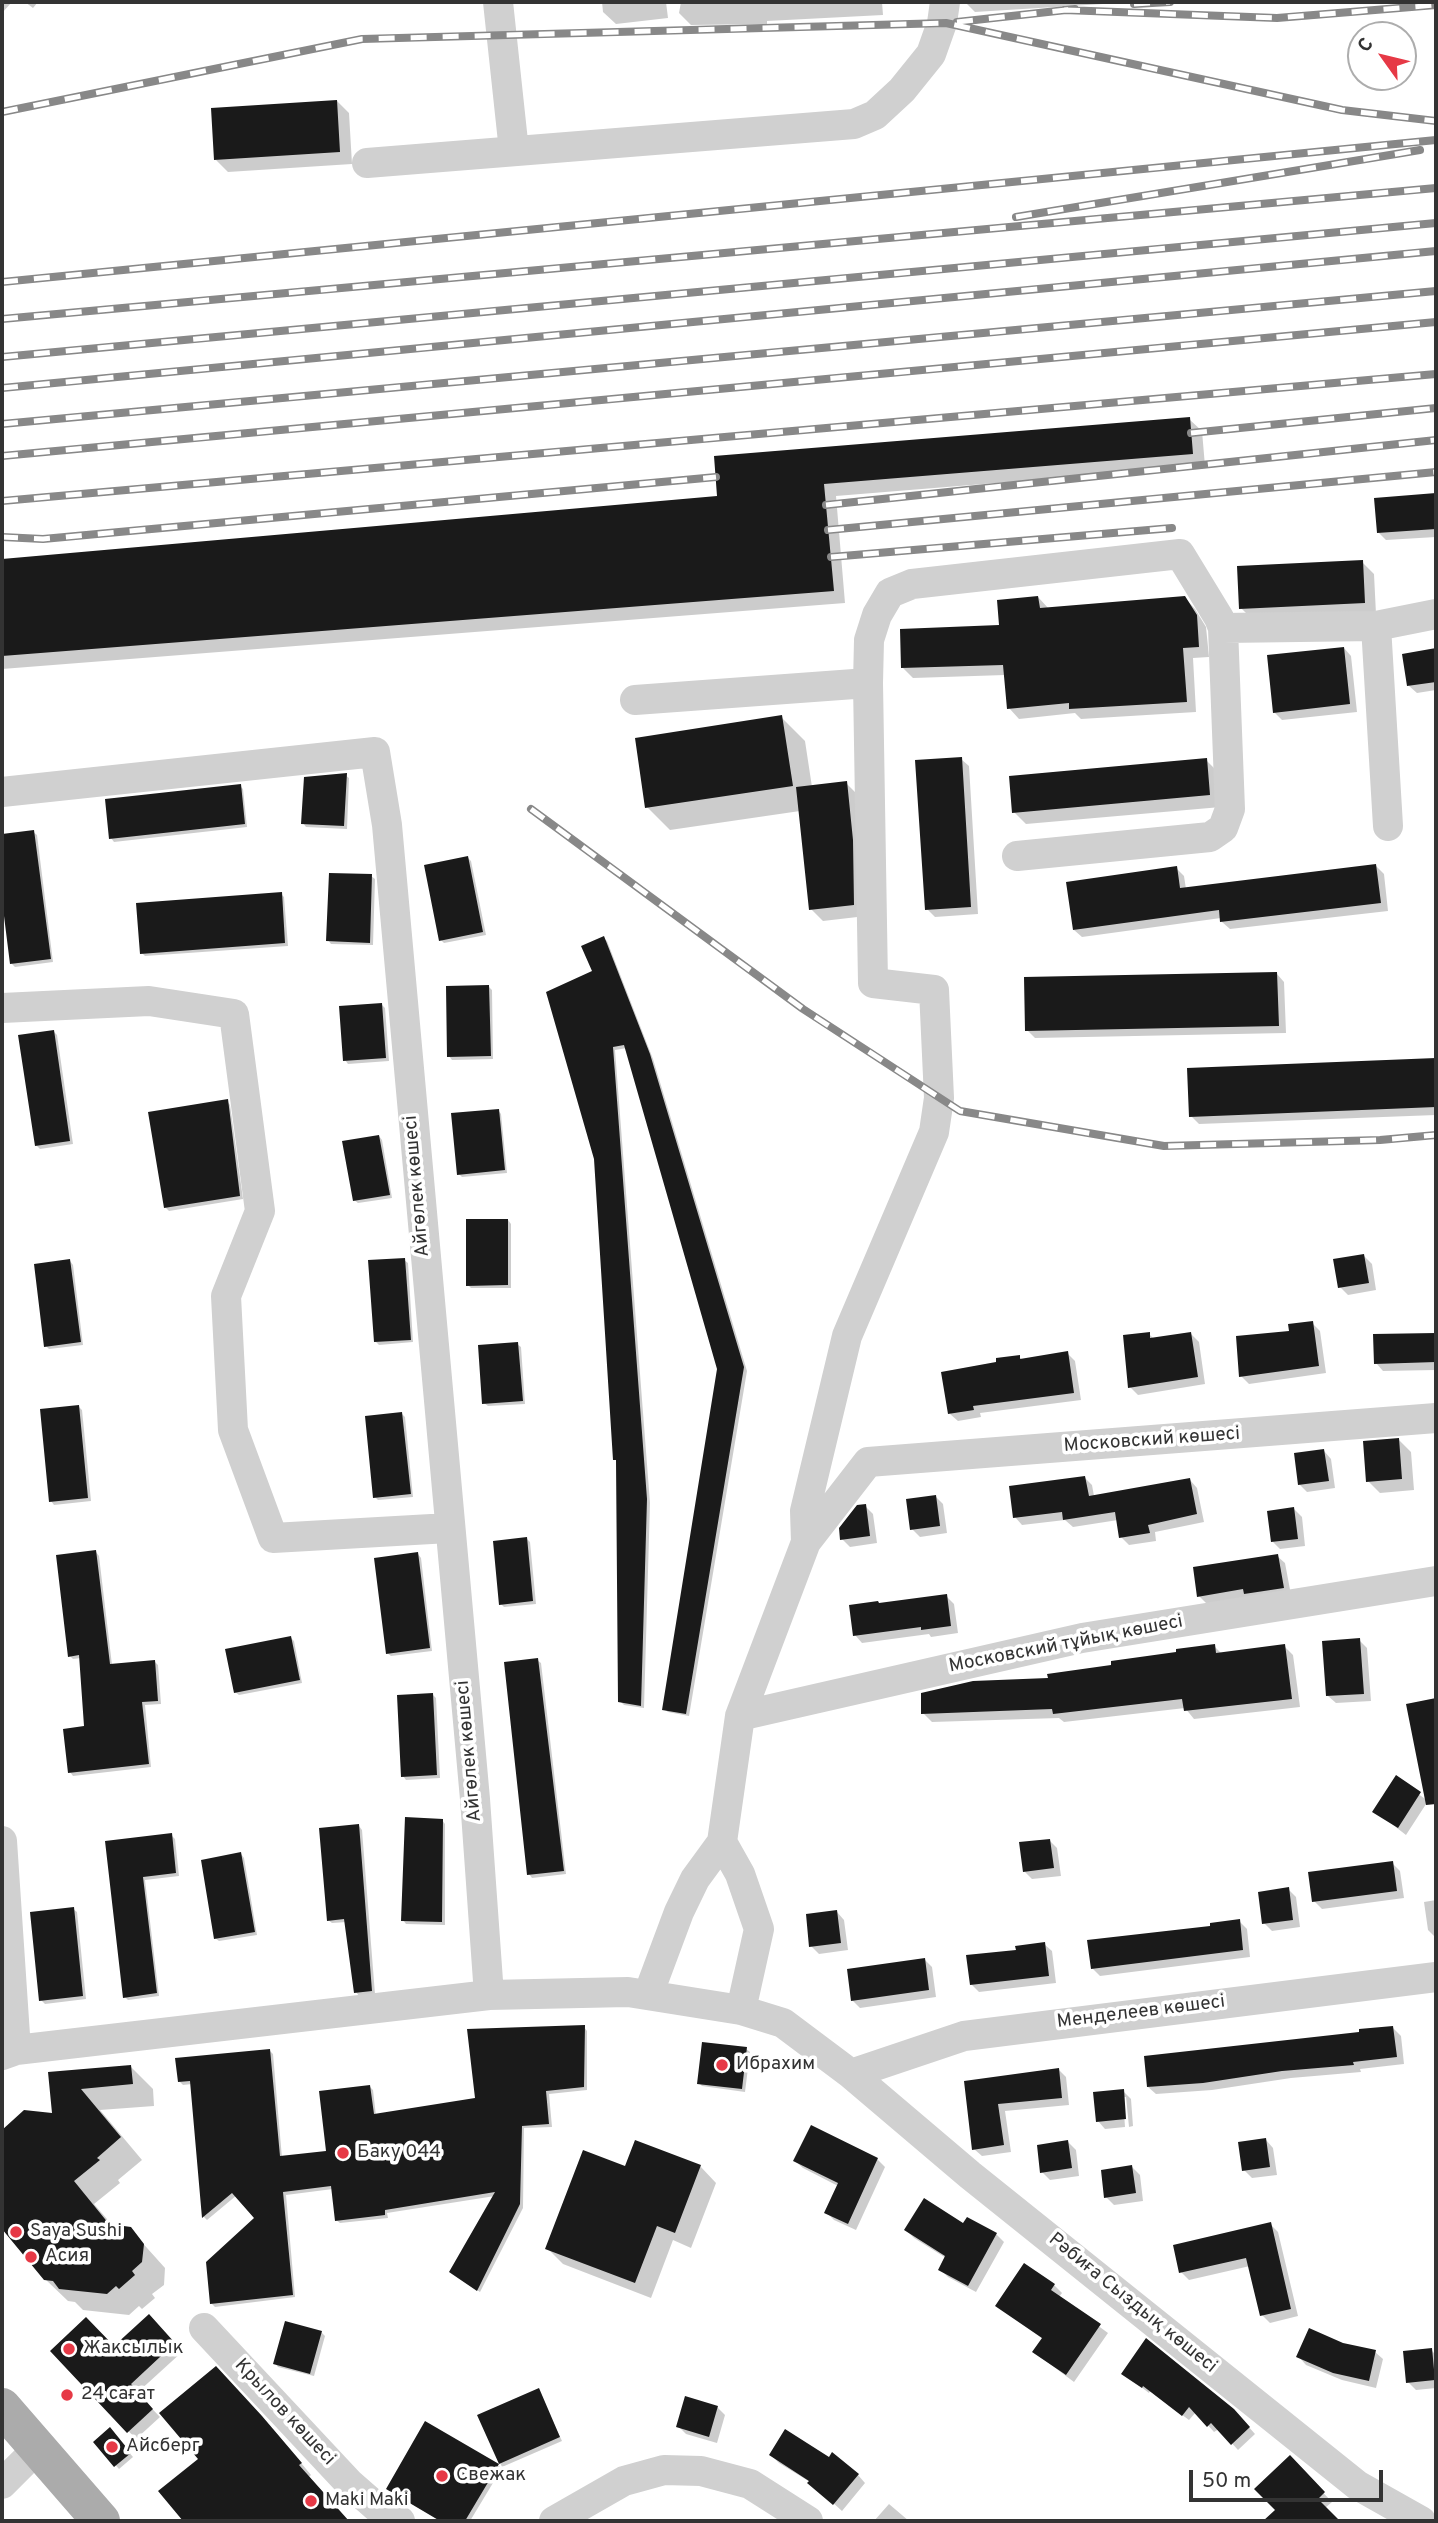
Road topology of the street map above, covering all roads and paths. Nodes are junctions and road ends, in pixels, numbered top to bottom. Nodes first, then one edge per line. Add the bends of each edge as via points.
1 (498, 2) edge
2 (945, 2) edge
3 (514, 151) junction
4 (367, 163) dead end
5 (1436, 614) edge
6 (1376, 626) junction
7 (1223, 628) junction
8 (868, 683) junction
9 (635, 700) dead end
10 (2, 792) edge
11 (1388, 825) dead end
12 (1017, 856) dead end
13 (2, 1008) edge
14 (1436, 1418) edge
15 (449, 1528) junction
16 (806, 1542) junction
17 (1436, 1581) edge
18 (740, 1716) junction
19 (2, 1841) edge
20 (722, 1842) junction
21 (1436, 1978) edge
22 (648, 1995) junction
23 (489, 1996) junction
24 (741, 2010) junction
25 (9, 2052) edge
26 (851, 2074) junction
27 (204, 2328) dead end
28 (2, 2407) edge
29 (37, 2448) junction
30 (2, 2484) edge
31 (101, 2521) edge
32 (400, 2521) edge
33 (554, 2521) edge
34 (808, 2521) edge
35 (1421, 2521) edge

1 - 3 street
2 - 3 street via 931,54 875,115 854,124
3 - 4 street
5 - 6 street
6 - 7 street
6 - 11 street
7 - 8 street via 1180,554 912,584 890,593 877,615 869,640
7 - 12 street via 1230,809 1223,828 1210,837
8 - 9 street
8 - 16 street via 873,983 934,990 939,1098 934,1132 847,1336 806,1511
10 - 15 street, Айгөлек көшесі via 375,751 387,825
13 - 15 street via 149,1001 234,1014 260,1211 226,1296 233,1430 274,1538
14 - 16 street, Московский көшесі via 869,1462
15 - 23 street, Айгөлек көшесі
16 - 18 street
17 - 18 street, Московский тұйық көшесі via 1082,1638
18 - 20 street
19 - 25 street
20 - 22 street via 695,1879 679,1912
20 - 24 street via 740,1874 759,1929
21 - 26 street, Менделеев көшесі via 964,2036
22 - 23 street, Рәбиға Сыздық көшесі
22 - 24 street, Рәбиға Сыздық көшесі
23 - 25 street, Рәбиға Сыздық көшесі
24 - 26 street, Рәбиға Сыздық көшесі via 783,2023
26 - 35 street, Рәбиға Сыздық көшесі via 1357,2485
27 - 32 street, Крылов көшесі via 349,2483
28 - 29 main road
29 - 30 street
29 - 31 main road
33 - 34 street via 624,2481 664,2470 701,2471 750,2484

